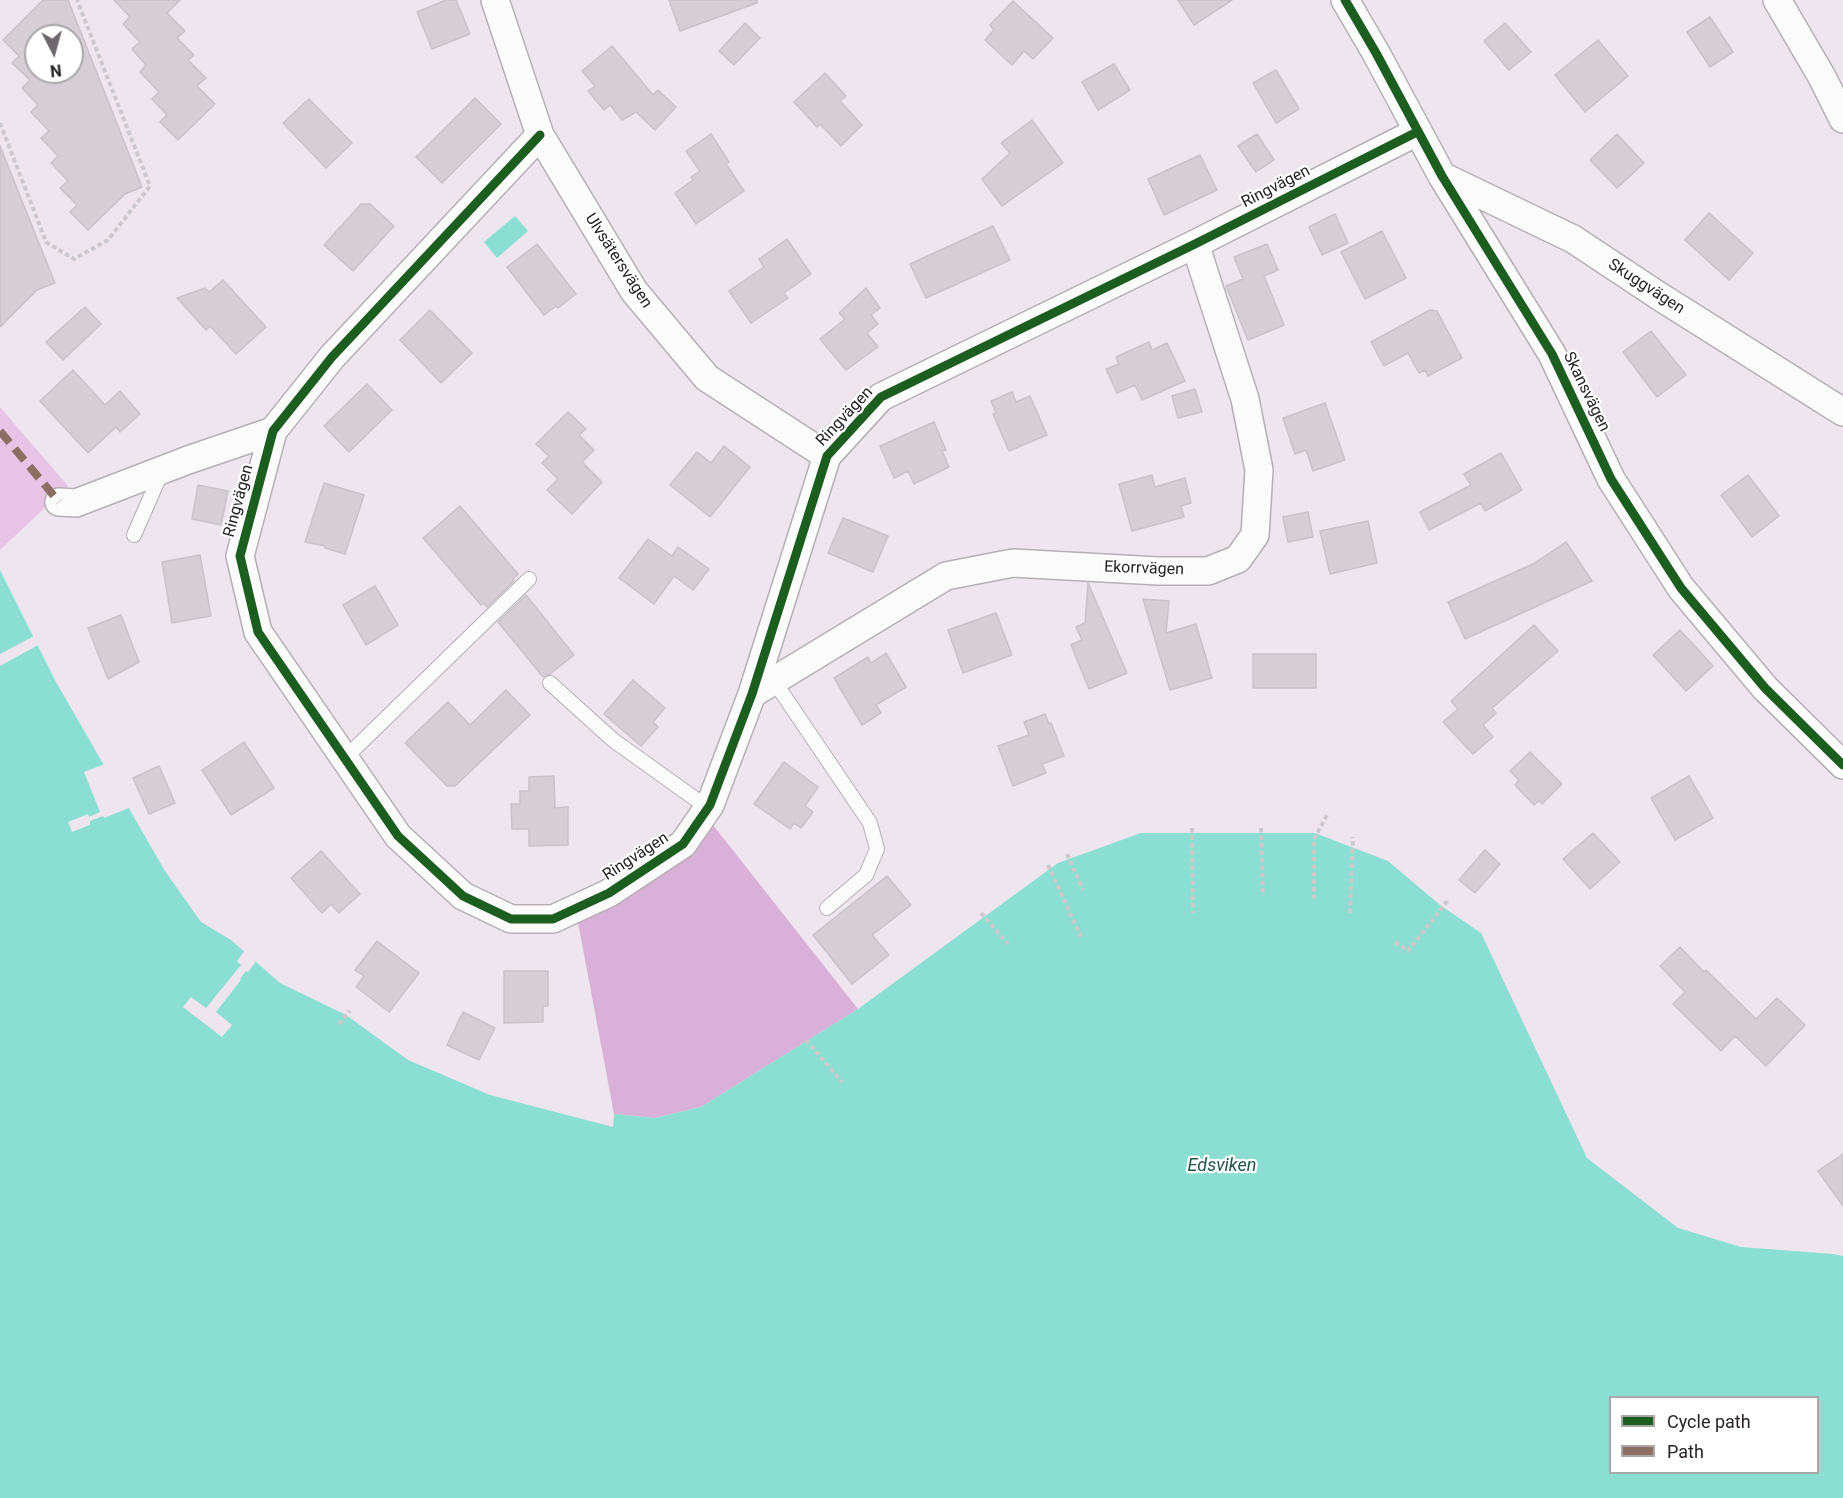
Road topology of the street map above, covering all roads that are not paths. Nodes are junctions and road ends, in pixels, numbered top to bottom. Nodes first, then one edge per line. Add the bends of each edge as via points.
1 (495, 0) edge
2 (1345, 0) edge
3 (1777, 0) edge
4 (1843, 119) edge
5 (1418, 132) junction
6 (540, 135) junction
7 (1442, 176) junction
8 (1195, 244) junction
9 (1843, 412) edge
10 (273, 431) junction
11 (827, 456) junction
12 (163, 470) junction
13 (59, 502) dead end
14 (134, 535) dead end
15 (529, 579) dead end
16 (550, 683) dead end
17 (763, 688) junction
18 (344, 759) junction
19 (1843, 765) edge
20 (708, 808) junction
21 (827, 908) dead end

1 - 6 street, Ulvsätersvägen
2 - 5 street, Skansvägen
3 - 4 street
5 - 7 street, Skansvägen
5 - 8 street, Ringvägen
6 - 10 street, Ringvägen via 332,357
6 - 11 street, Ulvsätersvägen via 634,291 707,378
7 - 9 street, Skuggvägen via 1573,239
7 - 19 street, Skansvägen via 1551,354 1611,479 1682,588 1765,688
8 - 11 street, Ringvägen via 881,397
8 - 17 street, Ekorrvägen via 1245,399 1259,470 1255,535 1238,559 1208,572 1013,562 946,576
10 - 12 street, Ringvägen
10 - 18 street, Ringvägen via 240,556 258,632
11 - 17 street, Ringvägen
12 - 13 street, Ringvägen via 76,503
12 - 14 lane
15 - 18 lane
16 - 20 lane via 613,740
17 - 20 street, Ringvägen
17 - 21 lane via 870,823 877,849 866,875
18 - 20 street, Ringvägen via 398,836 463,896 511,919 553,919 609,893 683,844

